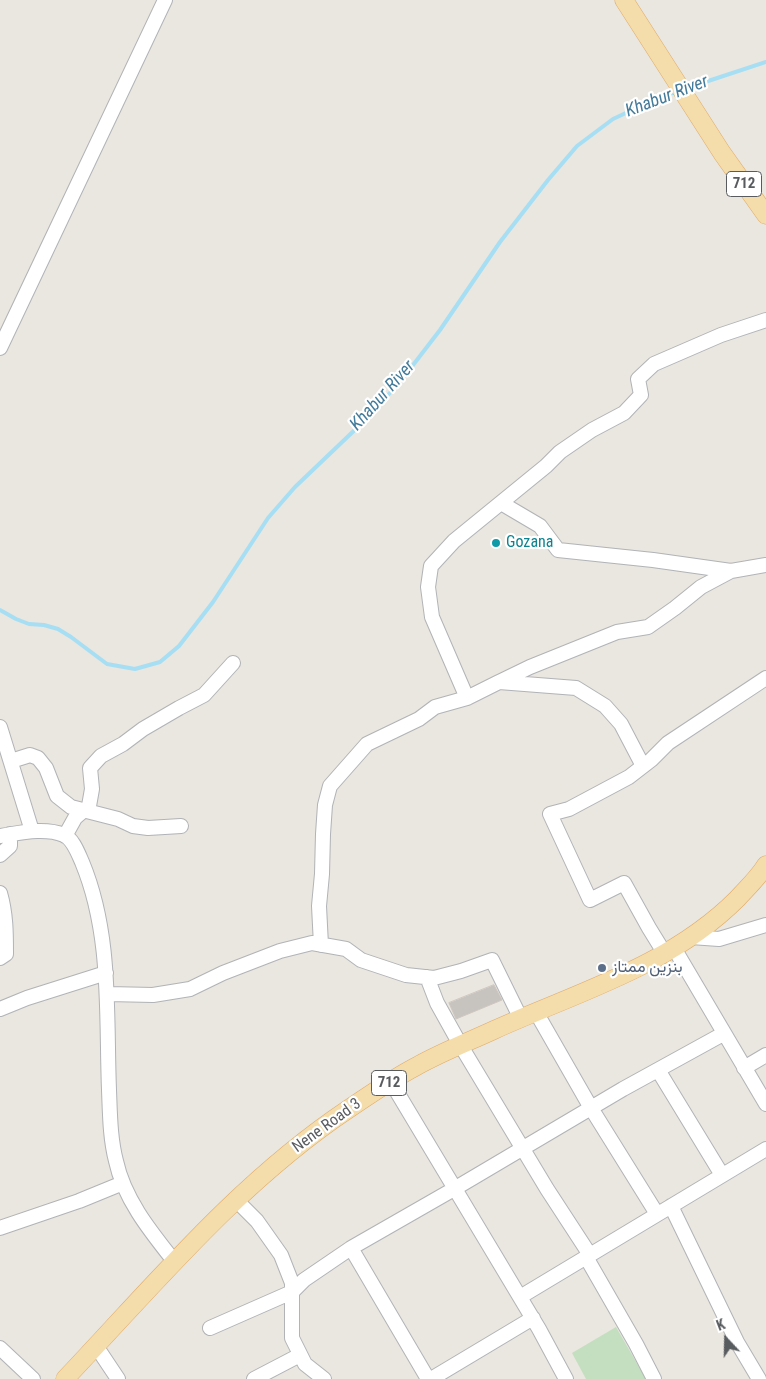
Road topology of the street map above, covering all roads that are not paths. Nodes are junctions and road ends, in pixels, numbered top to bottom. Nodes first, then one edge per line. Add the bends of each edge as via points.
1 (165, 0) edge
2 (624, 0) edge
3 (766, 215) edge
4 (766, 320) edge
5 (0, 348) edge
6 (501, 503) junction
7 (766, 565) edge
8 (731, 571) junction
9 (233, 663) dead end
10 (766, 678) edge
11 (499, 682) junction
12 (467, 698) junction
13 (0, 727) edge
14 (11, 761) junction
15 (643, 766) junction
16 (84, 810) junction
17 (181, 826) dead end
18 (32, 831) junction
19 (5, 835) edge
20 (65, 836) junction
21 (0, 855) edge
22 (766, 866) edge
23 (0, 893) edge
24 (766, 925) edge
25 (691, 937) junction
26 (321, 945) junction
27 (669, 951) junction
28 (0, 958) edge
29 (106, 973) junction
30 (427, 977) junction
31 (108, 994) junction
32 (0, 1009) edge
33 (529, 1016) junction
34 (723, 1034) junction
35 (461, 1046) junction
36 (766, 1055) edge
37 (744, 1068) junction
38 (658, 1070) junction
39 (391, 1082) junction
40 (766, 1104) edge
41 (591, 1108) junction
42 (522, 1148) junction
43 (766, 1148) edge
44 (722, 1175) junction
45 (123, 1183) junction
46 (454, 1189) junction
47 (236, 1201) junction
48 (671, 1206) junction
49 (657, 1214) junction
50 (0, 1228) edge
51 (351, 1248) junction
52 (588, 1256) junction
53 (174, 1261) junction
54 (292, 1292) junction
55 (520, 1297) junction
56 (533, 1318) junction
57 (210, 1328) dead end
58 (96, 1346) junction
59 (0, 1348) edge
60 (300, 1355) junction
61 (33, 1379) edge
62 (65, 1379) edge
63 (118, 1379) edge
64 (254, 1379) edge
65 (324, 1379) edge
66 (430, 1379) edge
67 (566, 1379) edge
68 (654, 1379) edge
69 (759, 1379) edge

1 - 5 street
2 - 3 main road, 712 via 722,153
4 - 6 street via 654,364 638,379 641,395 624,414 592,430 560,452
6 - 8 street via 540,526 558,550
6 - 12 street via 454,541 431,566 428,587 432,617
7 - 8 street
8 - 11 street via 701,587 648,627 617,632
9 - 16 street via 204,695 101,756 90,768 92,789
10 - 15 street via 668,743
11 - 12 street
11 - 15 street via 576,688 605,706 621,724
12 - 26 street via 434,707 419,719 368,744 330,786 324,815 319,906
13 - 14 street
14 - 16 street via 30,755 38,758 46,768 57,796 71,807
14 - 18 street
15 - 27 street via 608,789 569,809 550,814 590,900 624,883 649,928
16 - 17 street via 133,826
16 - 20 street via 75,818
18 - 19 street
18 - 20 street
19 - 21 street via 10,846
20 - 29 street via 76,848 89,878 99,919
22 - 25 main road, Nene Road 3 / 712 via 724,912
23 - 28 street via 6,954
24 - 25 street via 719,939
25 - 27 main road, Nene Road 3 / 712
26 - 30 street via 346,949 361,960 406,975
26 - 31 street via 312,943 280,951 190,988 153,994
27 - 33 main road, Nene Road 3 / 712 via 654,961
27 - 34 street
29 - 31 street
29 - 32 street
30 - 33 street via 461,971 492,960
30 - 35 street
31 - 45 street via 112,1142
33 - 35 main road, Nene Road 3 / 712
33 - 41 street
34 - 37 street
34 - 38 street
35 - 39 main road, Nene Road 3 / 712
35 - 42 street
36 - 37 street
37 - 40 street
38 - 41 street
38 - 44 street
39 - 46 street
39 - 47 main road, Nene Road 3 / 712 via 349,1108 283,1158
41 - 42 street
41 - 49 street
42 - 46 street
42 - 52 street
43 - 44 street
44 - 48 street
45 - 50 street
45 - 53 street via 154,1235
46 - 51 street
46 - 55 street
47 - 53 main road, Nene Road 3 / 712
47 - 54 street via 257,1221 281,1255
48 - 49 street
48 - 69 street via 737,1342
49 - 52 street
51 - 54 street
51 - 66 street
52 - 55 street
52 - 68 street
53 - 58 main road, Nene Road 3 / 712
54 - 57 street
54 - 60 street via 292,1338
55 - 56 street
56 - 66 street
56 - 67 street
58 - 62 main road, Nene Road 3 / 712
58 - 63 street
59 - 61 street
60 - 64 street
60 - 65 street via 305,1364

